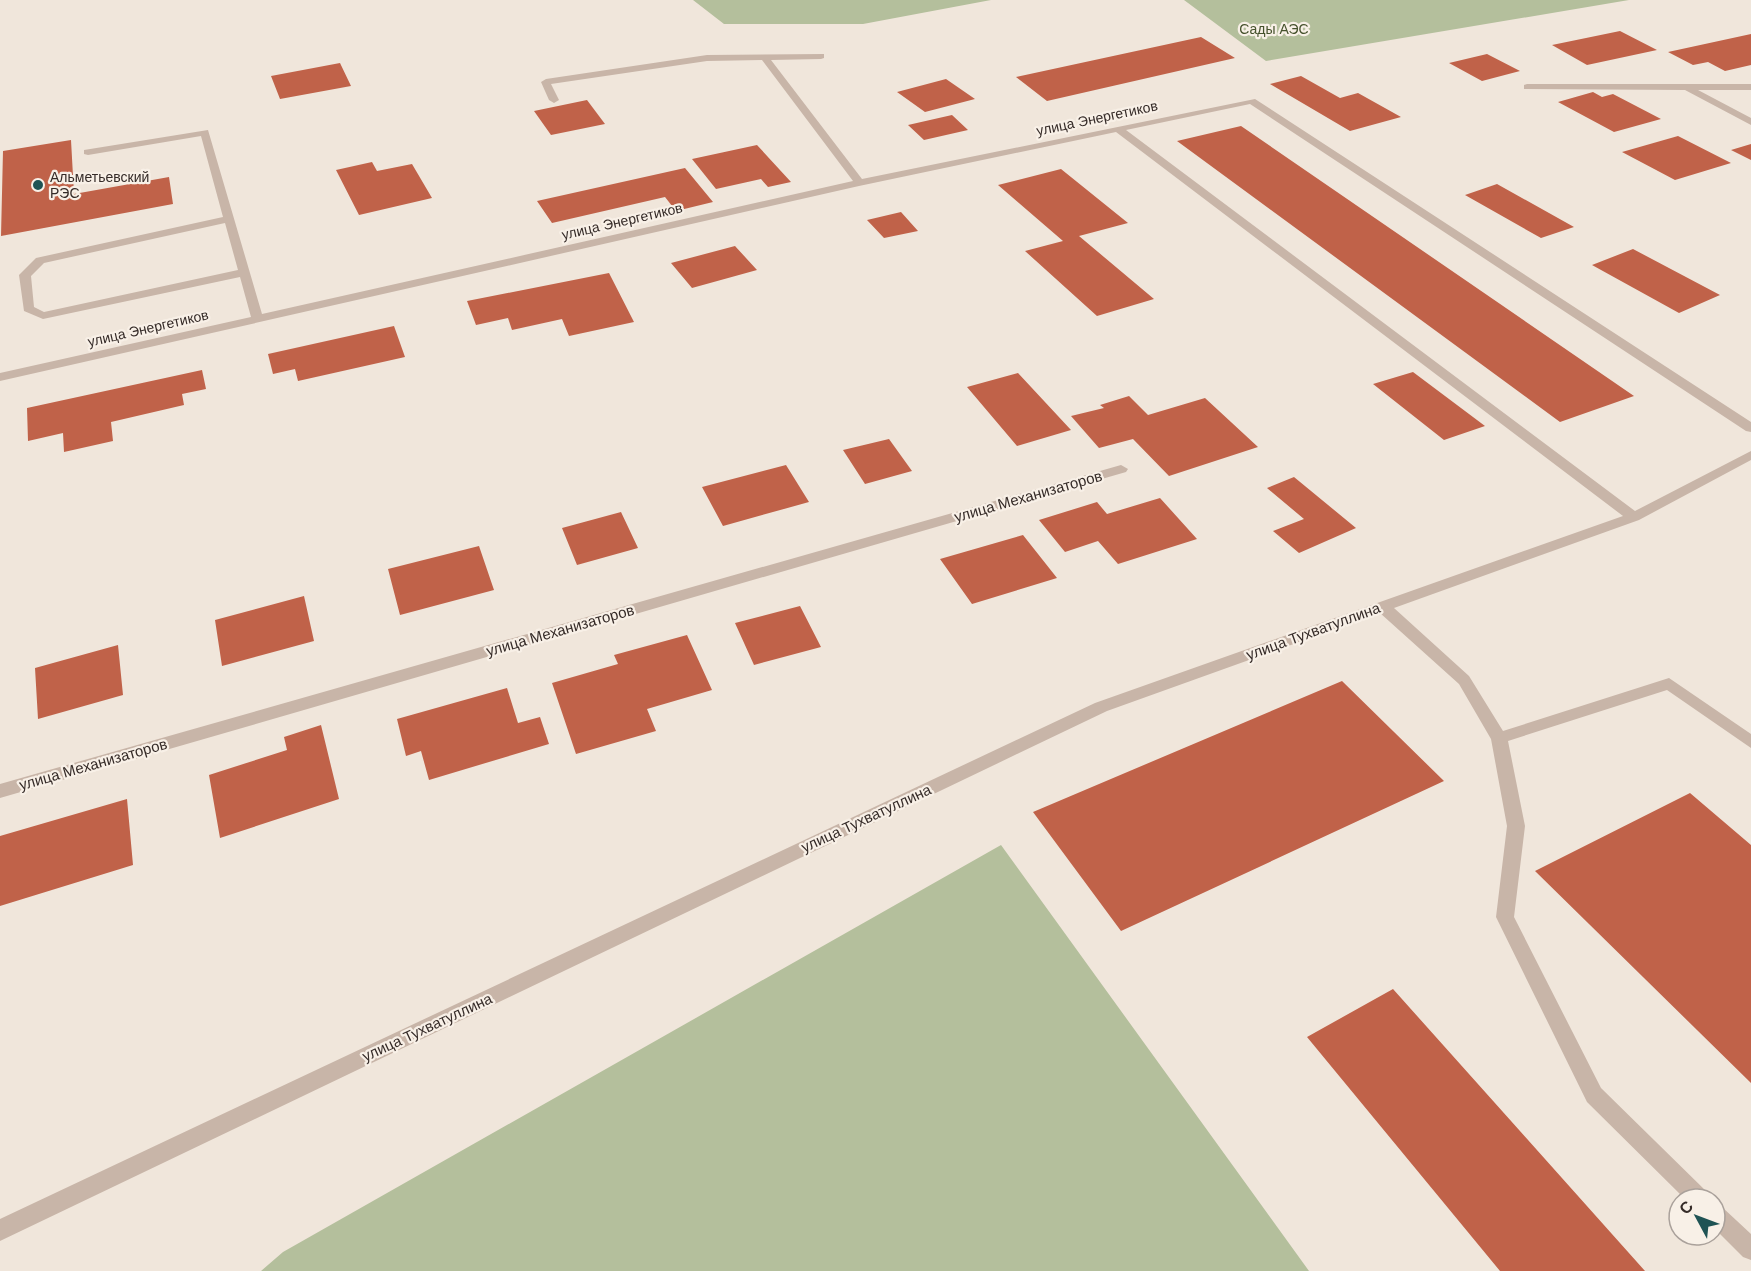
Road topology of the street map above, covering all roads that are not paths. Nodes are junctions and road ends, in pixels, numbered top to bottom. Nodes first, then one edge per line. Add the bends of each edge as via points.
1 (821, 56) dead end
2 (765, 57) junction
3 (1527, 87) dead end
4 (1686, 87) junction
5 (1751, 87) edge
6 (554, 100) dead end
7 (1751, 122) edge
8 (1118, 129) junction
9 (88, 152) dead end
10 (859, 183) junction
11 (230, 219) junction
12 (245, 272) junction
13 (257, 319) junction
14 (0, 377) edge
15 (1751, 428) edge
16 (1751, 455) edge
17 (1121, 469) dead end
18 (1634, 517) junction
19 (1382, 606) junction
20 (1499, 738) junction
21 (1751, 742) edge
22 (0, 791) edge
23 (1688, 1187) edge
24 (1727, 1226) edge
25 (0, 1230) edge
26 (1751, 1249) edge

1 - 2 street
2 - 6 street via 675,62 546,82
2 - 10 street
3 - 4 street
4 - 5 street
4 - 7 street
8 - 10 street, улица Энергетиков
8 - 15 street, улица Энергетиков via 1252,101
8 - 18 street
9 - 11 street via 205,132
10 - 13 street, улица Энергетиков
11 - 12 street
11 - 12 street via 40,260 26,275 28,309 43,316
12 - 13 street
13 - 14 street, улица Энергетиков
16 - 18 street, улица Тухватуллина
17 - 22 street, улица Механизаторов
18 - 19 street, улица Тухватуллина
19 - 20 street via 1464,680
19 - 25 street, улица Тухватуллина via 1101,706
20 - 21 street via 1670,684
20 - 23 street via 1516,826 1505,917 1594,1095
24 - 26 street

